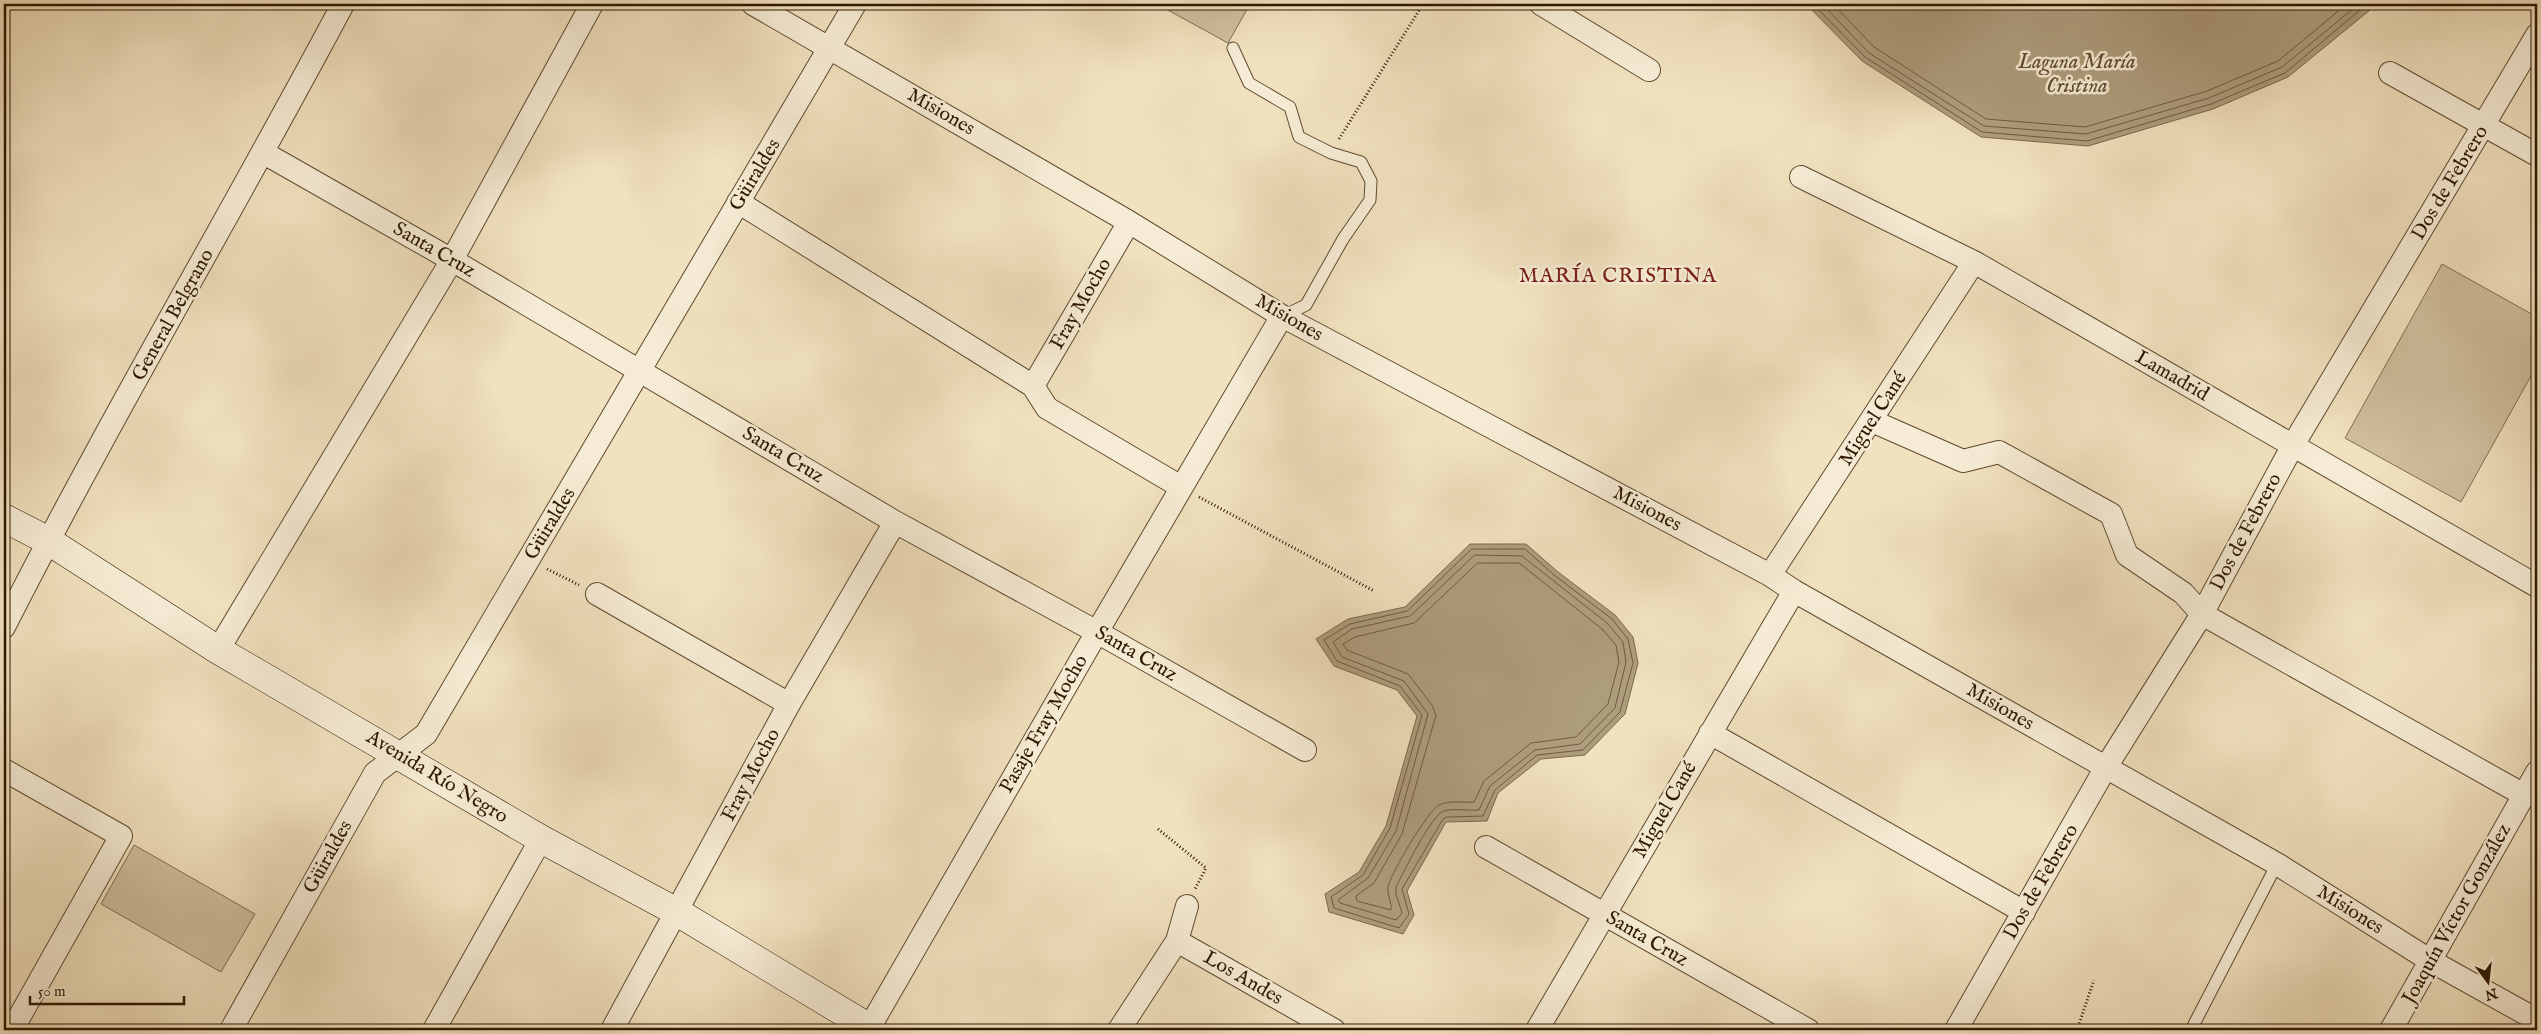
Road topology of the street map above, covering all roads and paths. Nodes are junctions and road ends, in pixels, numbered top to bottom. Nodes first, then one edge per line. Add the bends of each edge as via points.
1 (343, 4) edge
2 (592, 4) edge
3 (753, 4) edge
4 (855, 4) edge
5 (1423, 4) edge
6 (1541, 4) edge
7 (2537, 35) edge
8 (830, 47) junction
9 (1232, 48) dead end
10 (1649, 70) dead end
11 (2390, 73) dead end
12 (2485, 124) junction
13 (264, 153) junction
14 (1331, 153) junction
15 (2537, 155) edge
16 (1801, 177) dead end
17 (738, 202) junction
18 (1129, 222) junction
19 (452, 260) junction
20 (1974, 262) junction
21 (1282, 316) junction
22 (640, 371) junction
23 (1033, 386) junction
24 (1872, 421) junction
25 (2293, 445) junction
26 (1181, 487) junction
27 (4, 518) edge
28 (895, 522) junction
29 (48, 540) junction
30 (529, 560) junction
31 (1770, 575) junction
32 (2537, 586) edge
33 (1374, 591) dead end
34 (1794, 591) junction
35 (597, 594) joint
36 (2202, 614) junction
37 (4, 627) edge
38 (1097, 632) junction
39 (218, 650) junction
40 (789, 704) junction
41 (1710, 733) junction
42 (1305, 750) dead end
43 (400, 755) junction
44 (2106, 767) junction
45 (4, 770) edge
46 (2537, 772) edge
47 (2524, 795) junction
48 (1158, 829) dead end
49 (541, 839) junction
50 (1486, 848) dead end
51 (2277, 864) junction
52 (1187, 906) joint
53 (677, 912) junction
54 (2024, 912) junction
55 (1604, 914) junction
56 (1177, 941) junction
57 (2431, 961) junction
58 (2094, 980) dead end
59 (2537, 1020) edge
60 (12, 1030) edge
61 (231, 1030) edge
62 (434, 1030) edge
63 (612, 1030) edge
64 (870, 1030) edge
65 (1119, 1030) edge
66 (1334, 1030) edge
67 (1537, 1030) edge
68 (1808, 1030) edge
69 (1956, 1030) edge
70 (2077, 1030) edge
71 (2191, 1030) edge
72 (2391, 1030) edge

1 - 13 street, General Belgrano
2 - 19 street
3 - 8 street, Misiones
4 - 8 street, Güiraldes
5 - 14 path
6 - 10 street
7 - 12 street, Dos de Febrero
8 - 17 street, Güiraldes
8 - 18 street, Misiones
9 - 14 lane via 1249,83 1290,107 1299,137
11 - 12 street
12 - 15 street
12 - 25 street, Dos de Febrero
13 - 19 street, Santa Cruz
13 - 29 street, General Belgrano
14 - 21 lane via 1360,162 1371,181 1370,200 1343,239 1306,305
16 - 20 street, Lamadrid
17 - 22 street, Güiraldes
17 - 23 street
18 - 21 street, Misiones
18 - 23 street, Fray Mocho
19 - 22 street, Santa Cruz
19 - 39 street
20 - 24 street, Miguel Cané
20 - 25 street, Lamadrid
21 - 26 street, Pasaje Fray Mocho
21 - 31 street, Misiones
22 - 28 street, Santa Cruz
22 - 30 street, Güiraldes
23 - 26 street via 1047,408
24 - 31 street, Miguel Cané
24 - 36 street via 1963,461 1999,452 2111,514 2128,555 2183,593
25 - 32 street, Lamadrid
25 - 36 street, Dos de Febrero
26 - 33 path
26 - 38 street, Pasaje Fray Mocho
27 - 29 street, Avenida Río Negro
28 - 38 street, Santa Cruz
28 - 40 street, Fray Mocho
29 - 37 street, General Belgrano
29 - 39 street, Avenida Río Negro
30 - 35 path
30 - 43 street, Güiraldes via 426,734
31 - 34 street, Misiones
34 - 41 street, Miguel Cané
34 - 44 street, Misiones
35 - 40 street
36 - 44 street, Dos de Febrero
36 - 47 street
38 - 42 street, Santa Cruz
38 - 64 street, Pasaje Fray Mocho
39 - 43 street, Avenida Río Negro
40 - 53 street, Fray Mocho
41 - 54 street
41 - 55 street, Miguel Cané
43 - 49 street, Avenida Río Negro
43 - 61 street, Güiraldes via 375,772
44 - 51 street, Misiones
44 - 54 street, Dos de Febrero
45 - 60 street via 121,836
46 - 47 street, Joaquín Víctor González
47 - 57 street, Joaquín Víctor González
48 - 52 path via 1206,868
49 - 53 street, Avenida Río Negro
49 - 62 street
50 - 55 street, Santa Cruz
51 - 57 street, Misiones
51 - 71 lane
52 - 56 street
53 - 63 street, Fray Mocho
53 - 64 street, Avenida Río Negro
54 - 69 street, Dos de Febrero
55 - 67 street, Miguel Cané
55 - 68 street, Santa Cruz
56 - 65 street
56 - 66 street, Los Andes
57 - 59 street, Misiones
57 - 72 street, Joaquín Víctor González
58 - 70 path

